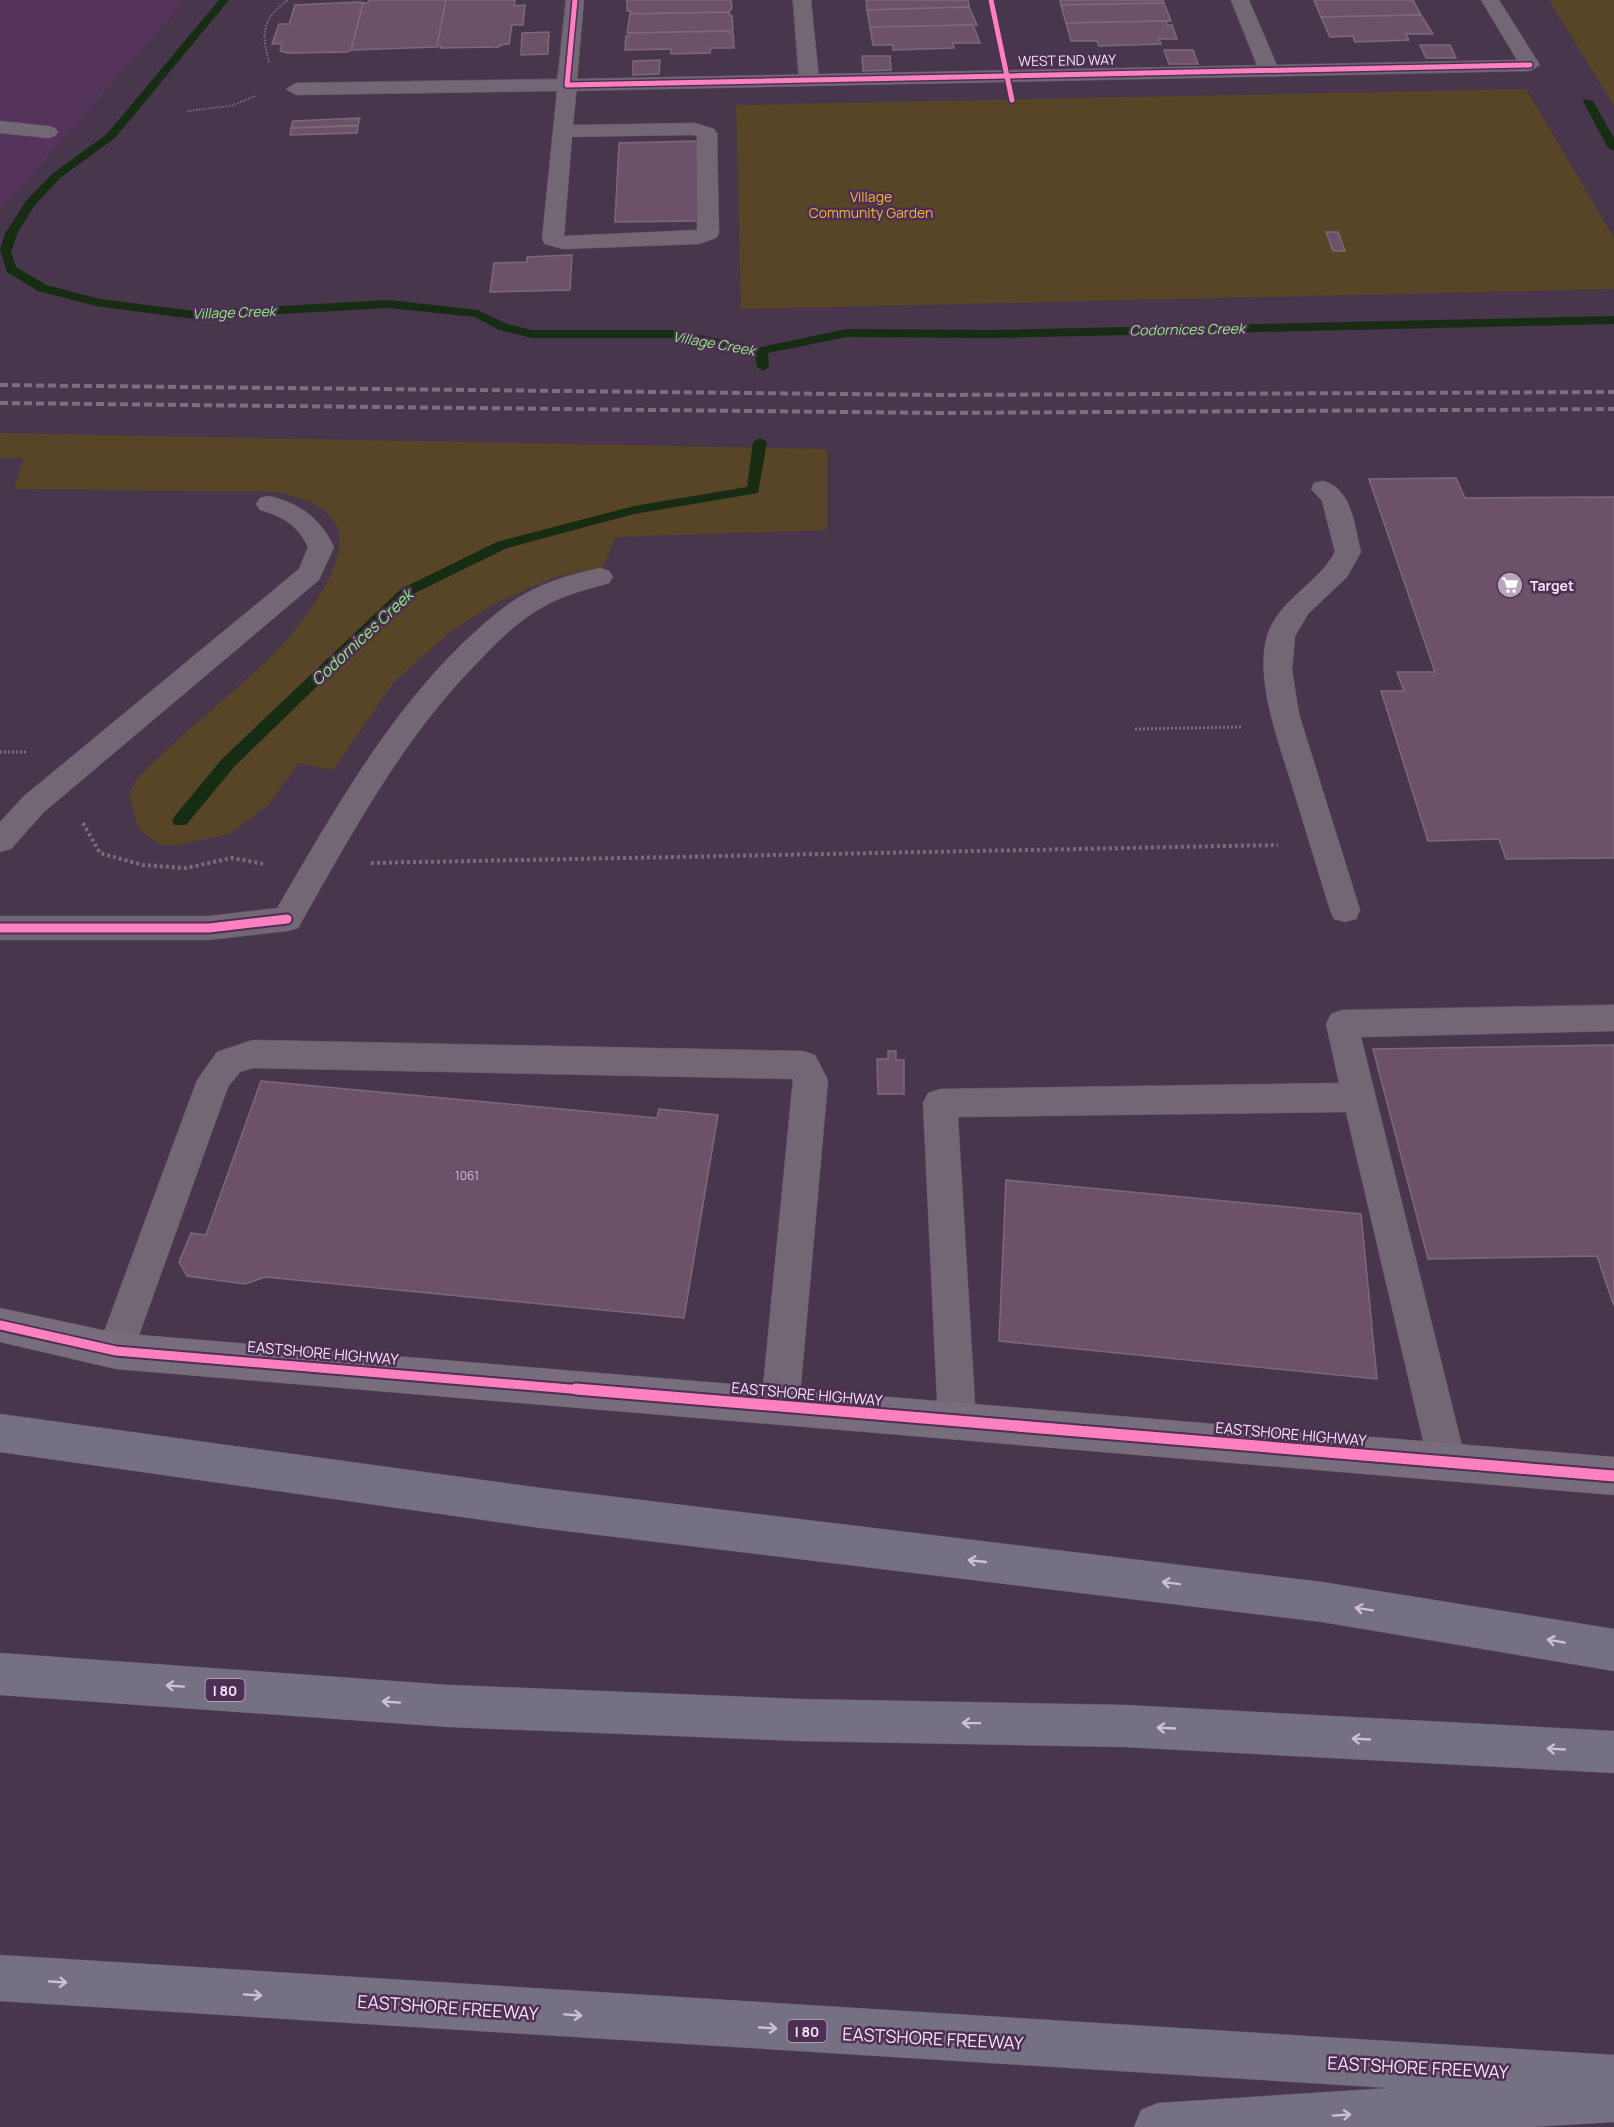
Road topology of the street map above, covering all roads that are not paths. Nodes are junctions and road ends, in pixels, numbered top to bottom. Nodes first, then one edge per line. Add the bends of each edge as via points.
1 (575, 0) edge
2 (801, 0) edge
3 (1240, 0) edge
4 (1490, 0) edge
5 (1269, 70) junction
6 (809, 79) junction
7 (567, 85) junction
8 (296, 89) dead end
9 (0, 127) edge
10 (563, 131) junction
11 (48, 132) dead end
12 (1323, 489) dead end
13 (268, 504) dead end
14 (600, 577) dead end
15 (0, 841) edge
16 (1345, 910) dead end
17 (0, 928) edge
18 (1614, 1018) edge
19 (1359, 1097) junction
20 (0, 1325) edge
21 (116, 1351) junction
22 (780, 1407) junction
23 (957, 1421) junction
24 (0, 1433) edge
25 (1447, 1462) junction
26 (1614, 1476) edge
27 (1614, 1650) edge
28 (0, 1674) edge
29 (1614, 1752) edge
30 (0, 1978) edge
31 (1614, 2079) edge
32 (1614, 2098) edge
33 (1158, 2127) edge

1 - 7 street
2 - 6 street
3 - 5 street
4 - 5 street, WEST END WAY via 1530,65
5 - 6 street, WEST END WAY
6 - 7 street, WEST END WAY
7 - 8 street, WEST END WAY
7 - 10 street
9 - 11 street
10 - 10 street via 553,239 564,243 699,238 708,233 706,133 695,129
12 - 16 street via 1334,498 1348,552 1338,571 1298,608 1281,636 1278,669 1285,714
13 - 15 street via 289,508 315,533 321,547 310,574 34,804
14 - 17 street via 572,583 525,606 443,681 420,708 359,799 287,919 209,928
18 - 19 street via 1342,1024
19 - 23 street via 940,1103
19 - 25 street
20 - 21 street, EASTSHORE HIGHWAY
21 - 22 street, EASTSHORE HIGHWAY
21 - 22 street via 214,1080 229,1062 253,1054 803,1065 811,1080
22 - 23 street, EASTSHORE HIGHWAY
23 - 25 street, EASTSHORE HIGHWAY
27 -> 24 highway via 1299,1599 552,1510
25 - 26 street, EASTSHORE HIGHWAY
29 -> 28 highway, I 80 via 1125,1726 800,1720 449,1706
30 -> 31 highway, EASTSHORE FREEWAY / I 80
33 -> 32 highway

